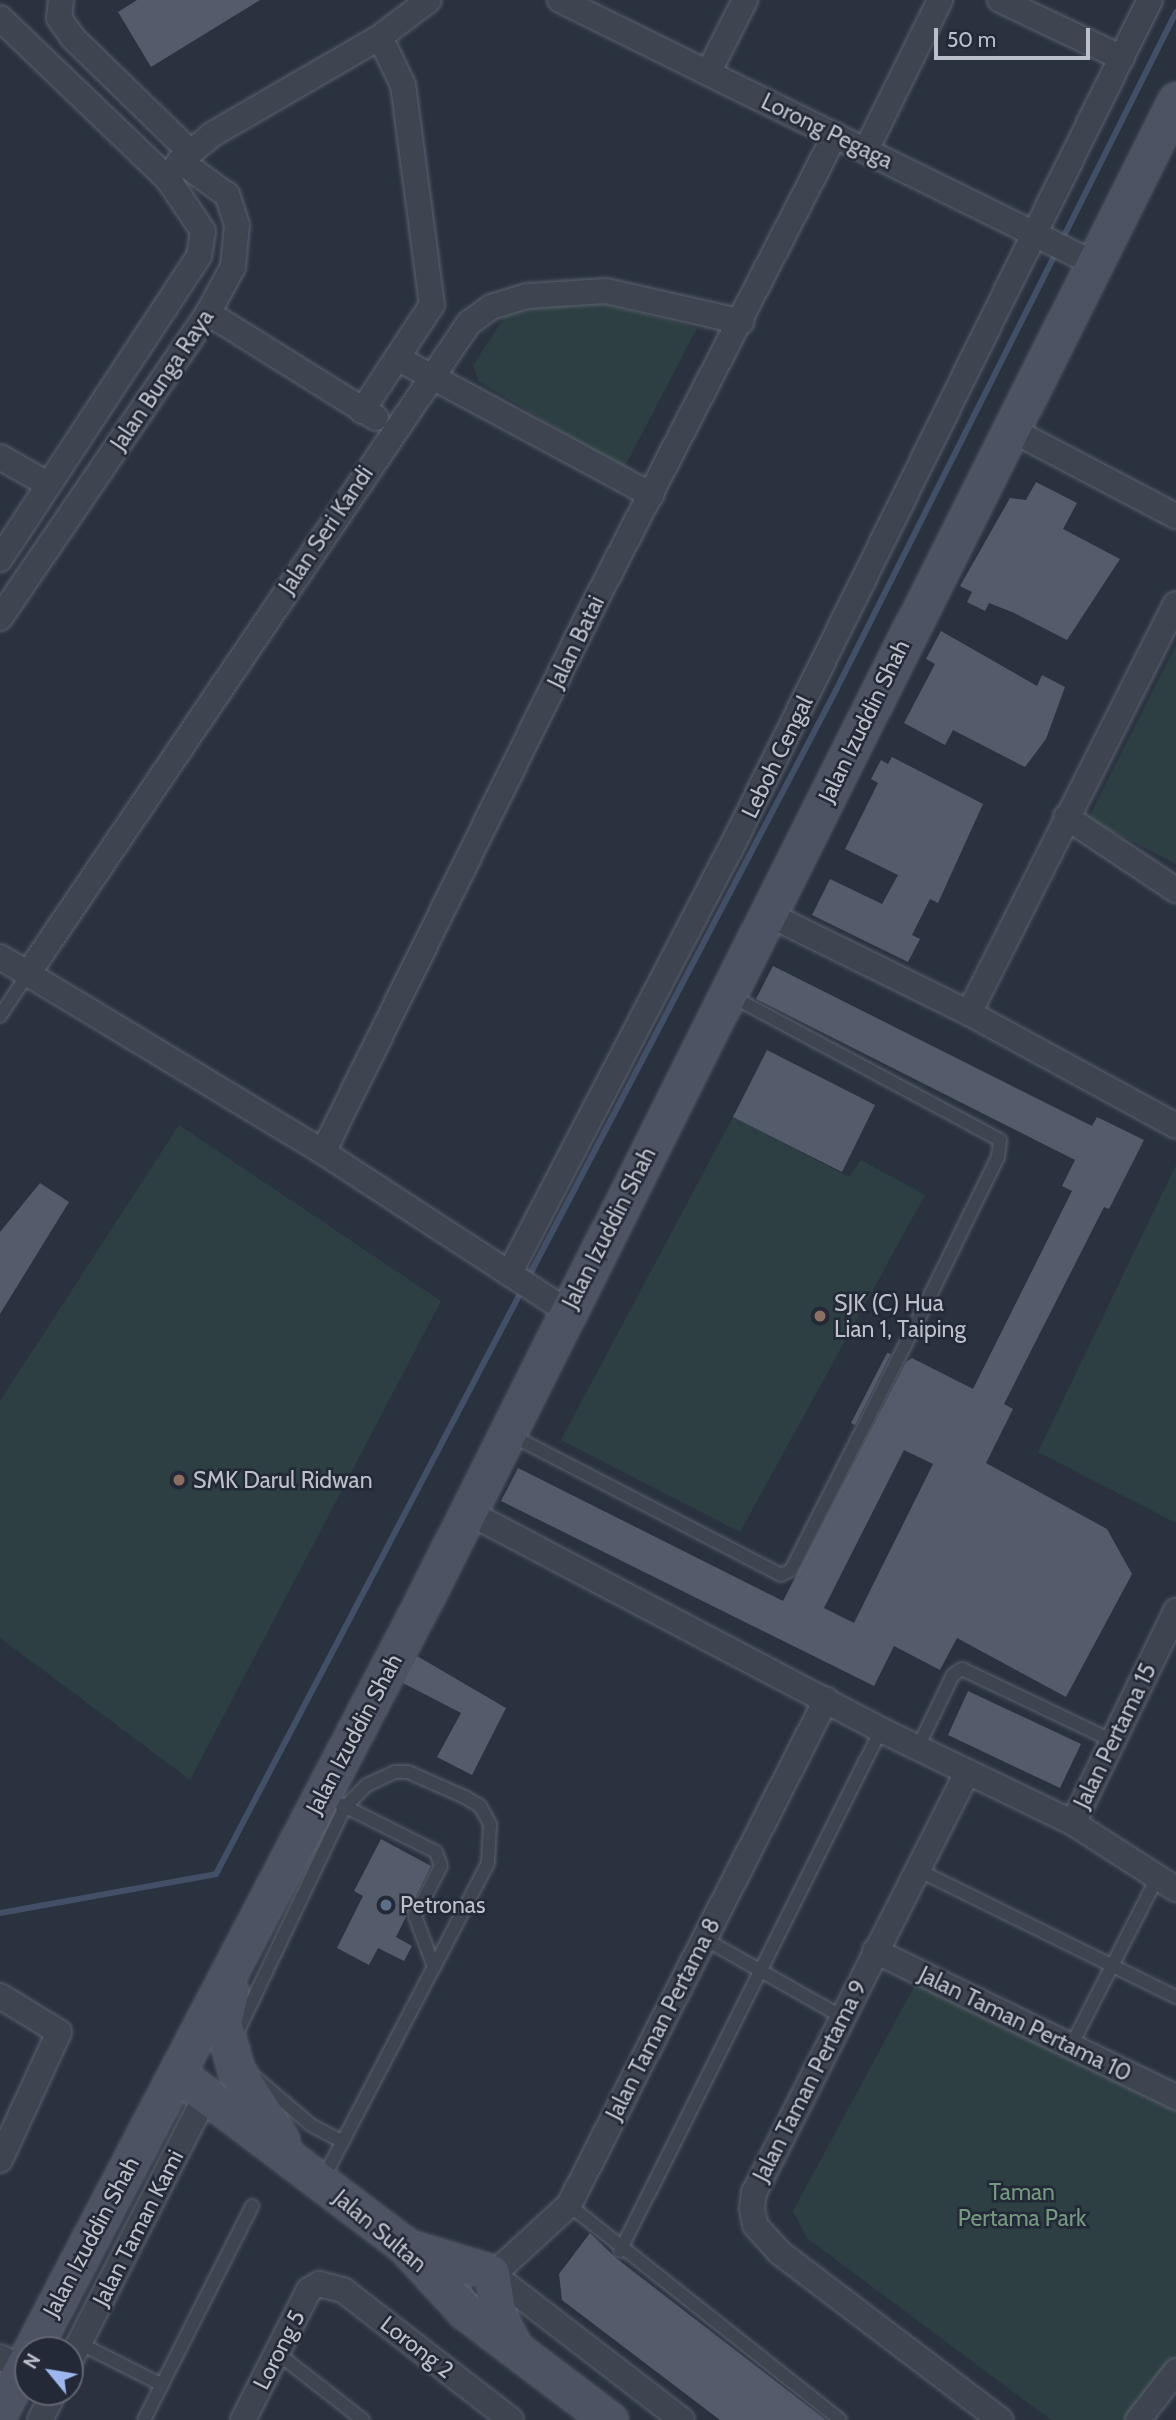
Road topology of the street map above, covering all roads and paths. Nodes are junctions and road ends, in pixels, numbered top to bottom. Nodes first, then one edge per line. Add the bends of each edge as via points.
1 (61, 0) edge
2 (429, 0) edge
3 (560, 0) edge
4 (745, 0) edge
5 (940, 0) edge
6 (1000, 0) edge
7 (1150, 0) edge
8 (0, 19) edge
9 (380, 37) junction
10 (1122, 58) junction
11 (708, 73) junction
12 (1176, 101) edge
13 (835, 135) junction
14 (866, 150) junction
15 (179, 164) junction
16 (1062, 248) junction
17 (208, 313) junction
18 (742, 322) junction
19 (397, 358) junction
20 (430, 377) junction
21 (362, 411) junction
22 (394, 428) junction
23 (1010, 429) junction
24 (0, 457) edge
25 (49, 485) junction
26 (651, 495) junction
27 (1176, 516) edge
28 (0, 559) edge
29 (1176, 604) edge
30 (0, 618) edge
31 (1066, 817) junction
32 (1176, 890) edge
33 (768, 914) junction
34 (0, 957) edge
35 (27, 975) junction
36 (727, 993) junction
37 (969, 1013) junction
38 (0, 1016) edge
39 (1176, 1126) edge
40 (323, 1153) junction
41 (520, 1281) junction
42 (566, 1311) junction
43 (505, 1431) junction
44 (466, 1511) junction
45 (1176, 1611) edge
46 (826, 1700) junction
47 (881, 1730) junction
48 (1113, 1741) junction
49 (918, 1747) junction
50 (967, 1773) junction
51 (334, 1801) junction
52 (1073, 1824) junction
53 (916, 1869) junction
54 (1166, 1885) edge
55 (702, 1938) junction
56 (245, 1949) junction
57 (875, 1951) junction
58 (1112, 1965) junction
59 (434, 1967) junction
60 (761, 1971) junction
61 (0, 1996) edge
62 (1176, 1997) edge
63 (842, 2017) junction
64 (1071, 2046) junction
65 (178, 2074) junction
66 (206, 2095) junction
67 (1176, 2097) edge
68 (343, 2142) junction
69 (0, 2160) edge
70 (308, 2173) junction
71 (569, 2205) junction
72 (252, 2206) dead end
73 (403, 2244) junction
74 (620, 2251) junction
75 (491, 2273) junction
76 (319, 2284) joint
77 (465, 2311) junction
78 (33, 2336) edge
79 (82, 2336) edge
80 (514, 2348) junction
81 (277, 2353) junction
82 (84, 2356) edge
83 (1176, 2371) edge
84 (14, 2376) edge
85 (162, 2385) junction
86 (0, 2411) edge
87 (144, 2420) edge
88 (243, 2420) edge
89 (363, 2420) edge
90 (511, 2420) edge
91 (609, 2420) edge
92 (682, 2420) edge
93 (840, 2420) edge
94 (1000, 2420) edge
95 (1138, 2420) edge

1 - 15 street via 59,18 73,38
2 - 9 street
3 - 11 street, Lorong Pegaga
4 - 11 street
5 - 14 street
6 - 10 street
7 - 10 street, Leboh Cengal
8 - 15 street, Jalan Bunga Raya
9 - 15 street
9 - 19 street via 403,85 432,286 426,320
10 - 16 street, Leboh Cengal
11 - 13 street, Lorong Pegaga
12 - 16 main road, Jalan Izuddin Shah
13 - 14 street, Lorong Pegaga
13 - 18 street, Jalan Batai
14 - 16 street, Lorong Pegaga
15 - 17 street, Jalan Bunga Raya via 218,183 237,225 233,267
15 - 25 street, Jalan Bunga Raya via 203,231 199,256
16 - 23 main road, Jalan Izuddin Shah
16 - 41 street, Leboh Cengal via 730,850
17 - 21 street
17 - 30 street, Jalan Bunga Raya
18 - 20 street, Jalan Seri Kandi via 606,291 528,296 491,307 469,323
18 - 26 street, Jalan Batai
19 - 20 street
19 - 21 street
20 - 22 street, Jalan Seri Kandi
20 - 26 street
21 - 22 street
22 - 35 street, Jalan Seri Kandi
23 - 27 street
23 - 33 main road, Jalan Izuddin Shah
24 - 25 street
25 - 28 street, Jalan Bunga Raya
26 - 40 street, Jalan Batai
29 - 31 street
31 - 32 street
31 - 37 street
33 - 36 main road, Jalan Izuddin Shah
33 - 37 street
34 - 35 street
35 - 38 lane
35 - 40 street
36 - 42 main road, Jalan Izuddin Shah
36 - 43 lane via 1000,1139 998,1157 791,1570 771,1573
37 - 39 street
40 - 41 street
41 - 42 street
42 - 43 main road, Jalan Izuddin Shah
43 - 44 main road, Jalan Izuddin Shah
44 - 46 street
44 - 51 main road, Jalan Izuddin Shah
45 - 48 street, Jalan Pertama 15
46 - 47 street
46 - 55 street, Jalan Taman Pertama 8
47 - 49 street
47 - 60 lane
48 - 49 lane via 962,1669 953,1675
48 - 52 street, Jalan Pertama 15
49 - 50 street
50 - 52 street
50 - 53 street, Jalan Taman Pertama 9
51 - 56 main road, Jalan Izuddin Shah
51 - 59 lane via 440,1856 441,1866 415,1921 429,1943
51 - 59 lane via 381,1777 408,1772 481,1805 493,1842 488,1863
51 - 68 lane via 237,2033 245,2068 311,2125
52 - 54 street
53 - 57 street, Jalan Taman Pertama 9
53 - 58 lane
54 - 58 lane
55 - 60 lane
55 - 71 street, Jalan Taman Pertama 8
56 - 65 main road, Jalan Izuddin Shah
56 - 70 main road via 223,2023 228,2045 245,2086
57 - 63 street, Jalan Taman Pertama 9
57 - 64 street, Jalan Taman Pertama 10
58 - 62 lane
58 - 64 lane
59 - 68 lane
60 - 63 lane
60 - 74 lane
61 - 69 street via 58,2032
63 - 94 street, Jalan Taman Pertama 9 via 754,2192 755,2225 779,2252
64 - 67 street, Jalan Taman Pertama 10
65 - 66 main road, Jalan Sultan
65 - 78 main road, Jalan Izuddin Shah
66 - 70 main road, Jalan Sultan
66 - 79 street, Jalan Taman Kami
68 - 70 lane
70 - 73 main road, Jalan Sultan
71 - 74 lane
71 - 75 street, Jalan Taman Pertama 8
72 - 85 lane
73 - 75 main road via 442,2262
73 - 77 main road, Jalan Sultan
74 - 93 lane
75 - 77 street, Jalan Taman Pertama 8
75 - 80 main road via 498,2316
75 - 92 street
76 - 81 street, Lorong 5 via 309,2290
76 - 90 street, Lorong 2 via 343,2290
77 - 80 main road, Jalan Sultan
80 - 91 main road, Jalan Sultan
81 - 88 street, Lorong 5
81 - 89 lane
82 - 85 lane
83 - 95 street
84 - 86 main road, Jalan Izuddin Shah
85 - 87 lane

